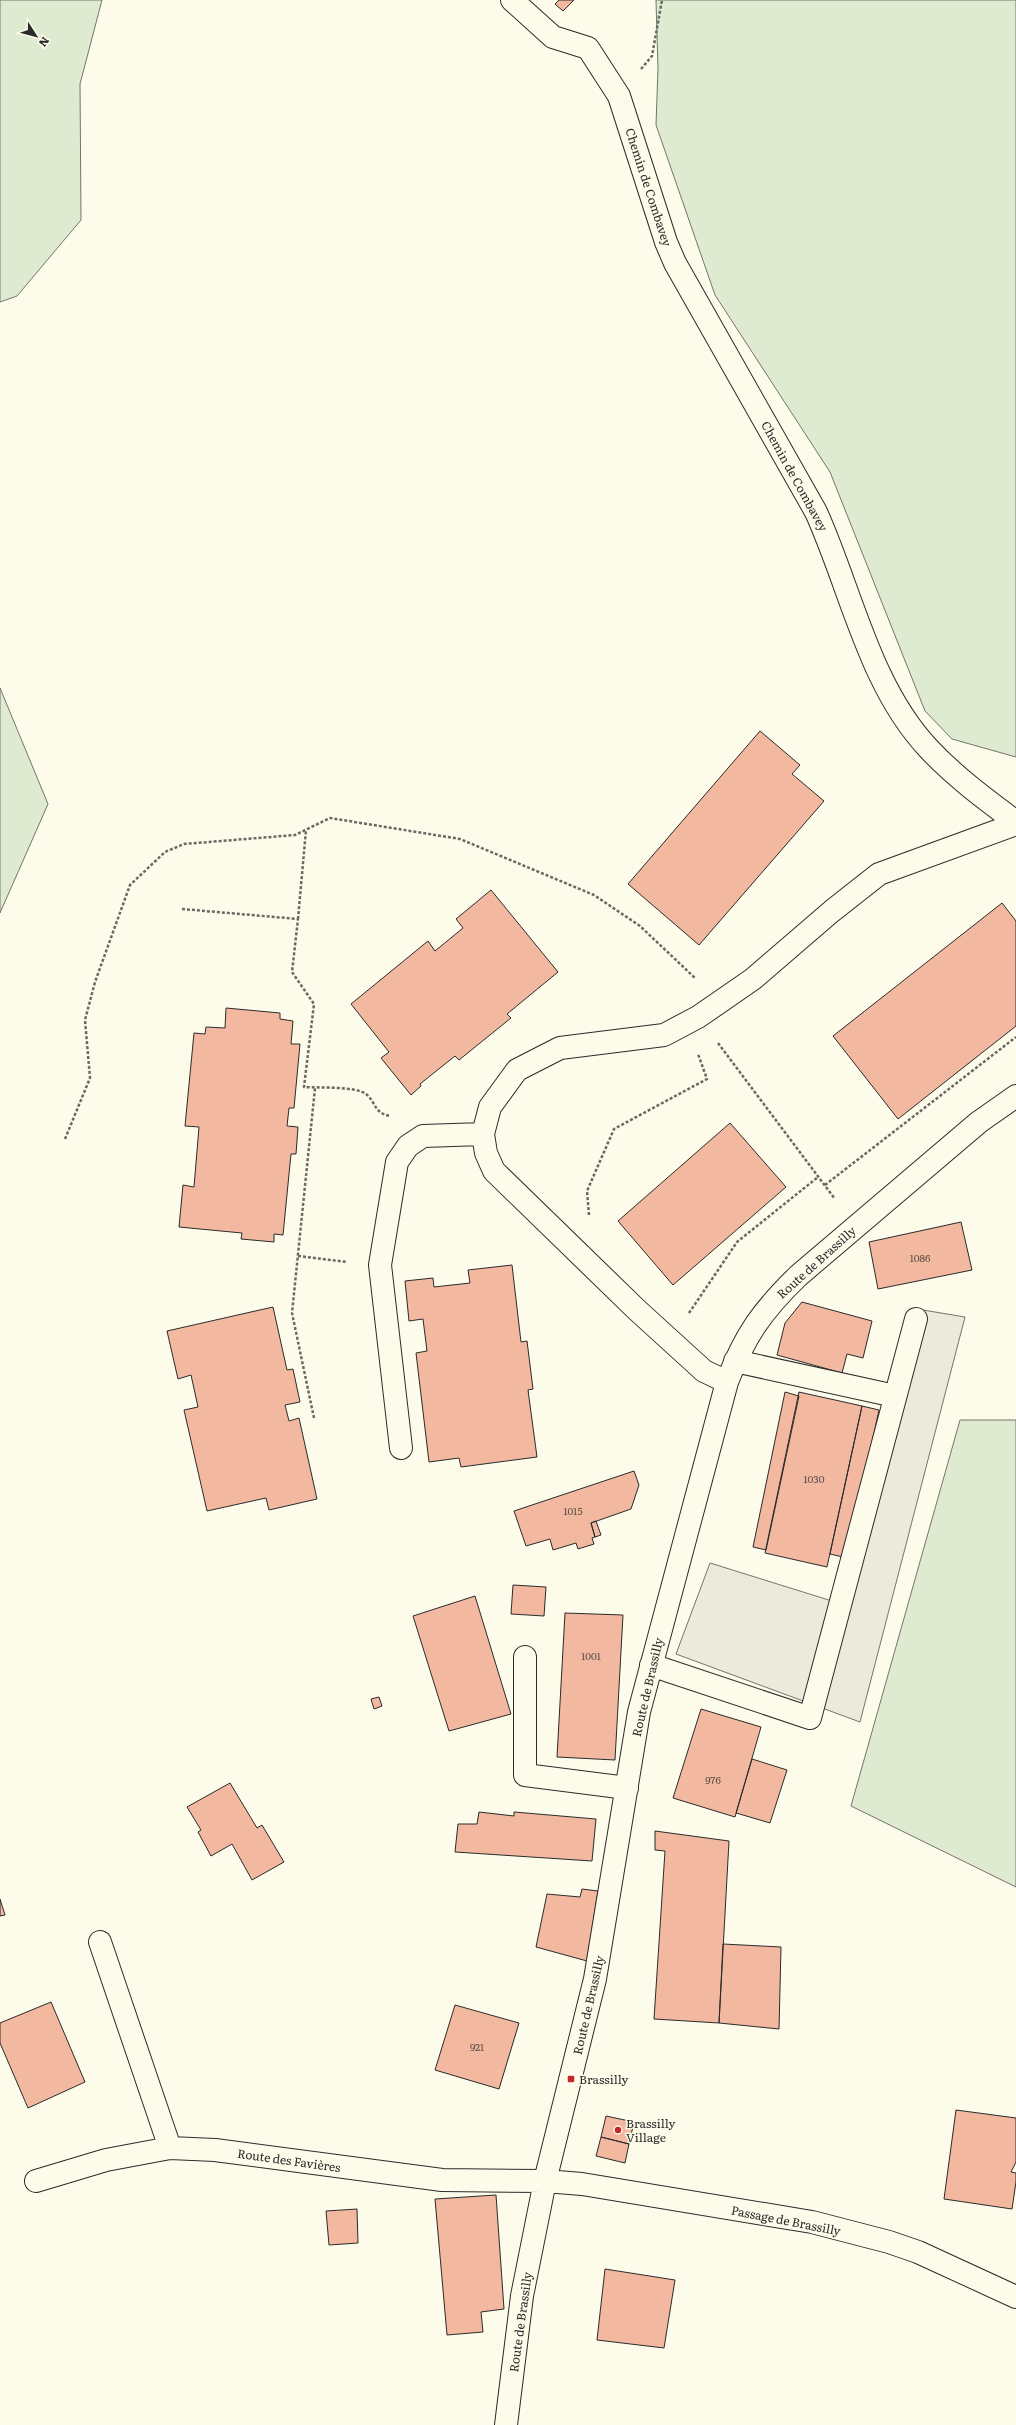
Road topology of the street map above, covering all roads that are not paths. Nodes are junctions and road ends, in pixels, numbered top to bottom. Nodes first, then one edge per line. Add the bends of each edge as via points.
1 (512, 0) edge
2 (1016, 823) edge
3 (1016, 1096) edge
4 (483, 1134) junction
5 (916, 1319) dead end
6 (735, 1361) junction
7 (727, 1382) junction
8 (895, 1396) junction
9 (401, 1448) dead end
10 (525, 1657) dead end
11 (651, 1665) junction
12 (627, 1788) junction
13 (100, 1942) dead end
14 (170, 2148) junction
15 (36, 2181) dead end
16 (545, 2181) junction
17 (1016, 2297) edge
18 (506, 2425) edge

1 - 2 street, Chemin de Combavey via 552,37 588,48 619,96 672,256 816,512 831,545 877,670 890,695 927,748 952,772
2 - 4 street via 879,874 753,979 698,1017 664,1035 560,1048 517,1070 490,1107
3 - 6 street, Route de Brassilly via 979,1122 798,1276 755,1322
4 - 7 street via 486,1153 494,1170 704,1371
4 - 9 street via 423,1136 408,1146 397,1162 380,1265
5 - 8 street
6 - 7 street, Route de Brassilly
6 - 8 street
7 - 11 street, Route de Brassilly
8 - 11 street via 810,1718
10 - 12 street via 525,1775
11 - 12 street, Route de Brassilly via 639,1712
12 - 16 street, Route de Brassilly via 595,1979
13 - 14 street
14 - 15 street, Route des Favières via 106,2160
14 - 16 street, Route des Favières via 215,2150 442,2180
16 - 17 street, Passage de Brassilly via 582,2184 812,2222 918,2252
16 - 18 street, Route de Brassilly via 522,2296

